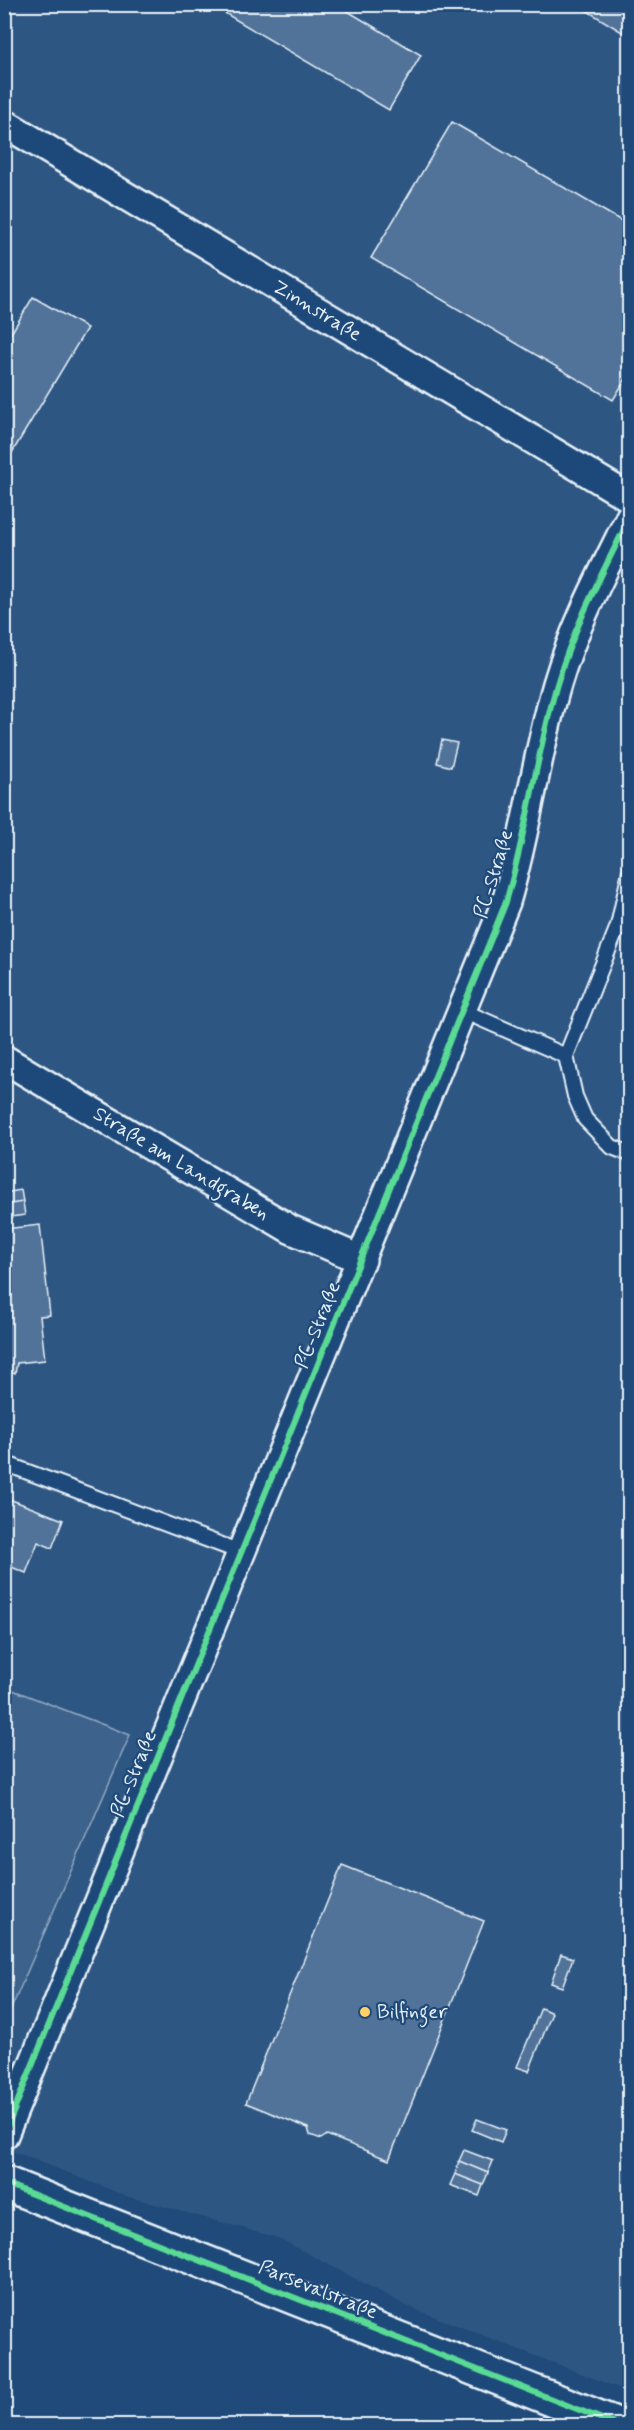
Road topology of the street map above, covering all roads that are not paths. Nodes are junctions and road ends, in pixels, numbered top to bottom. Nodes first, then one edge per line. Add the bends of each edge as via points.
1 (4, 123) edge
2 (630, 498) edge
3 (630, 517) edge
4 (630, 871) edge
5 (624, 928) edge
6 (463, 1011) junction
7 (566, 1056) junction
8 (5, 1059) edge
9 (630, 1154) edge
10 (362, 1260) junction
11 (4, 1463) edge
12 (243, 1553) junction
13 (4, 2135) edge
14 (4, 2183) edge
15 (620, 2426) edge

1 - 2 street, Zinnstraße
3 - 6 street, PC-Straße via 572,640 557,683 520,855
4 - 5 lane
5 - 7 lane
6 - 7 lane
6 - 10 street, PC-Straße
7 - 9 lane via 585,1119 612,1147
8 - 10 street, Straße am Landgraben via 290,1229
10 - 12 street, PC-Straße
11 - 12 lane
12 - 13 street, PC-Straße
14 - 15 street, Parsevalstraße

